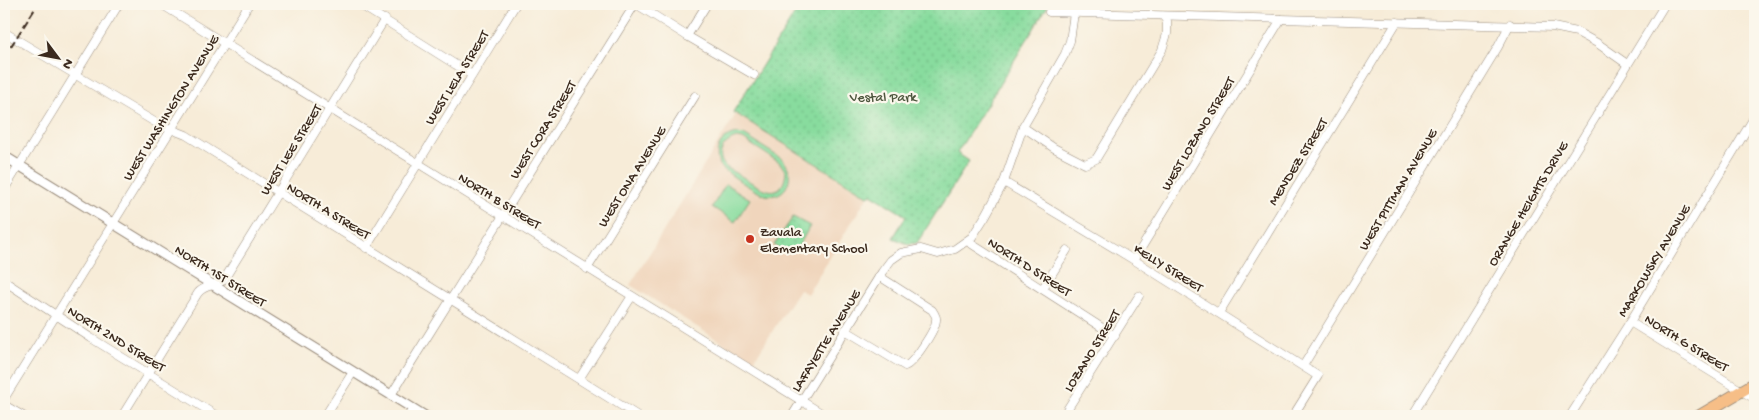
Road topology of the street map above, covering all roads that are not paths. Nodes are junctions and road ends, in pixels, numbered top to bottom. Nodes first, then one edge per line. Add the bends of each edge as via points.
1 (119, 4) edge
2 (161, 4) edge
3 (249, 4) edge
4 (359, 4) edge
5 (516, 4) edge
6 (635, 4) edge
7 (707, 4) edge
8 (1665, 4) edge
9 (1049, 12) dead end
10 (1074, 13) junction
11 (1163, 16) junction
12 (1281, 19) junction
13 (384, 20) junction
14 (1397, 22) junction
15 (1510, 24) junction
16 (4, 32) edge
17 (687, 36) junction
18 (224, 43) junction
19 (1627, 64) junction
20 (754, 74) dead end
21 (472, 75) junction
22 (75, 76) junction
23 (695, 96) dead end
24 (330, 108) junction
25 (1755, 116) edge
26 (1023, 127) junction
27 (170, 130) junction
28 (4, 156) edge
29 (418, 164) junction
30 (19, 165) junction
31 (1004, 182) junction
32 (4, 190) edge
33 (278, 193) junction
34 (503, 216) junction
35 (113, 224) junction
36 (967, 240) junction
37 (366, 248) junction
38 (1067, 250) dead end
39 (1134, 260) junction
40 (587, 268) junction
41 (879, 276) junction
42 (4, 281) edge
43 (212, 285) junction
44 (1043, 288) junction
45 (632, 296) junction
46 (1140, 296) dead end
47 (451, 300) junction
48 (1219, 313) junction
49 (56, 315) junction
50 (1630, 322) junction
51 (845, 330) junction
52 (1115, 336) junction
53 (1303, 366) junction
54 (353, 372) junction
55 (149, 374) junction
56 (579, 378) junction
57 (1755, 382) edge
58 (1742, 391) junction
59 (391, 395) junction
60 (4, 399) edge
61 (1755, 400) edge
62 (801, 401) junction
63 (4, 404) edge
64 (410, 413) edge
65 (23, 416) edge
66 (122, 416) edge
67 (217, 416) edge
68 (325, 416) edge
69 (425, 416) edge
70 (638, 416) edge
71 (792, 416) edge
72 (826, 416) edge
73 (1063, 416) edge
74 (1293, 416) edge
75 (1412, 416) edge
76 (1570, 416) edge
77 (1699, 416) edge

1 - 22 street
2 - 18 street, NORTH B STREET
3 - 18 street, WEST WASHINGTON AVENUE
4 - 13 street
5 - 21 street, WEST LELA STREET
6 - 17 street
6 - 34 street, WEST CORA STREET
7 - 17 street
8 - 19 street, ORANGE HEIGHTS DRIVE
9 - 10 street
10 - 11 street
10 - 26 street via 1065,54
11 - 12 street
11 - 26 street via 1167,21 1167,34 1162,50 1096,159 1085,164
12 - 14 street
12 - 39 street, WEST LOZANO STREET
13 - 21 street
13 - 24 street, WEST LEE STREET
14 - 15 street
14 - 48 street, MENDEZ STREET
15 - 19 street via 1577,32
15 - 53 street, WEST PITTMAN AVENUE
16 - 22 street, NORTH A STREET
17 - 20 street
18 - 24 street, NORTH B STREET
18 - 27 street, WEST WASHINGTON AVENUE
19 - 75 street, ORANGE HEIGHTS DRIVE
21 - 29 street, WEST LELA STREET
22 - 27 street, NORTH A STREET
22 - 30 street
23 - 40 street, WEST ONA AVENUE
24 - 29 street, NORTH B STREET
24 - 33 street, WEST LEE STREET
25 - 50 street, MARKOWSKY AVENUE
26 - 31 street
27 - 33 street, NORTH A STREET via 186,135
27 - 35 street, WEST WASHINGTON AVENUE
28 - 30 street, NORTH 1ST STREET
29 - 34 street, NORTH B STREET
29 - 37 street, WEST LELA STREET
30 - 32 street
30 - 35 street, NORTH 1ST STREET
31 - 36 street via 986,215
31 - 39 street, KELLY STREET
33 - 37 street, NORTH A STREET
33 - 43 street, WEST LEE STREET via 225,278
34 - 40 street, NORTH B STREET
34 - 47 street, WEST CORA STREET
35 - 43 street, NORTH 1ST STREET
35 - 49 street, WEST WASHINGTON AVENUE
36 - 41 street, NORTH D STREET via 955,249 938,254 920,249 902,253 891,260
36 - 44 street, NORTH D STREET
37 - 47 street, NORTH A STREET
38 - 44 street
39 - 48 street, KELLY STREET
40 - 45 street, NORTH B STREET
41 - 51 street, LAFAYETTE AVENUE
41 - 51 street via 932,310 937,318 921,348 905,366
42 - 49 street, NORTH 2ND STREET
43 - 54 street, NORTH 1ST STREET
43 - 55 street, WEST LEE STREET via 205,286 198,293
44 - 52 street, NORTH D STREET
45 - 56 street
45 - 62 street, NORTH B STREET
46 - 52 street, LOZANO STREET
47 - 56 street, NORTH A STREET
47 - 59 street, WEST CORA STREET
48 - 53 street, KELLY STREET
49 - 55 street, NORTH 2ND STREET
49 - 60 street, WEST WASHINGTON AVENUE
50 - 58 street, NORTH G STREET
50 - 76 street, MARKOWSKY AVENUE
51 - 62 street, LAFAYETTE AVENUE
52 - 73 street, LOZANO STREET
53 - 74 street, KELLY STREET via 1318,376
54 - 59 street, NORTH 1ST STREET
54 - 68 street
55 - 66 street, WEST LEE STREET
55 - 67 street, NORTH 2ND STREET
56 - 70 street, NORTH A STREET
57 - 58 main road
58 - 61 street, NORTH G STREET
58 - 77 main road
59 - 64 street, NORTH 1ST STREET
62 - 71 street, LAFAYETTE AVENUE
62 - 72 street, NORTH B STREET
63 - 65 street
64 - 69 street, NORTH 1ST STREET

